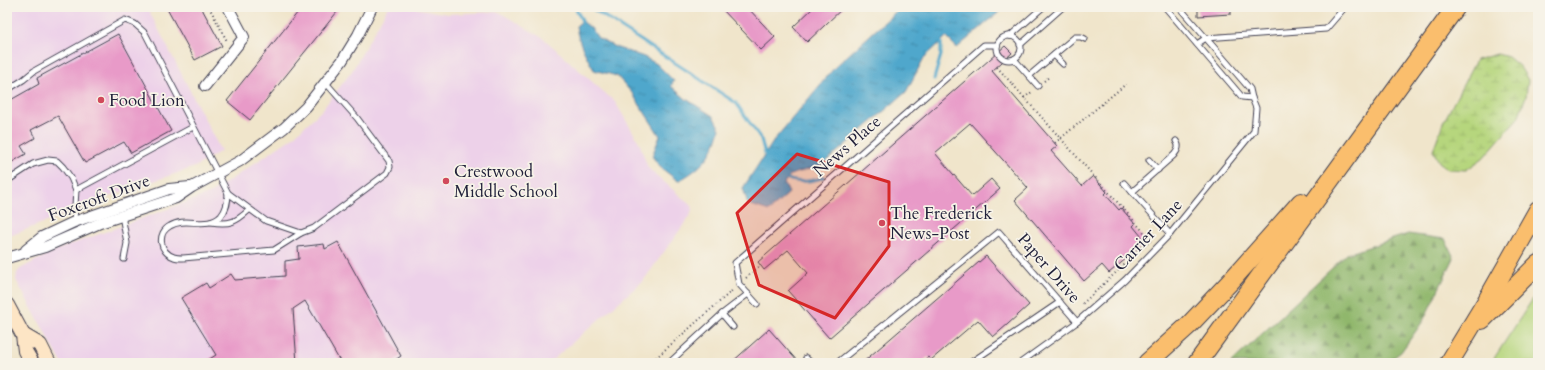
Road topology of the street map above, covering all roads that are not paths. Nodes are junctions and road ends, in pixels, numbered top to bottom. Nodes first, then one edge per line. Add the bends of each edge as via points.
1 (228, 7) edge
2 (372, 7) edge
3 (1043, 7) edge
4 (1063, 7) edge
5 (1165, 7) edge
6 (1179, 7) edge
7 (1345, 7) edge
8 (1456, 7) edge
9 (1010, 36) junction
10 (1206, 38) junction
11 (1085, 39) dead end
12 (1197, 44) junction
13 (997, 45) junction
14 (1020, 45) junction
15 (1054, 55) junction
16 (1014, 59) junction
17 (1062, 64) dead end
18 (1029, 76) junction
19 (326, 83) junction
20 (205, 86) dead end
21 (1038, 86) dead end
22 (7, 90) edge
23 (1252, 98) junction
24 (193, 127) junction
25 (1176, 141) dead end
26 (1354, 146) junction
27 (1149, 160) dead end
28 (1158, 170) junction
29 (217, 174) junction
30 (7, 181) edge
31 (1124, 183) dead end
32 (192, 187) junction
33 (169, 189) junction
34 (76, 190) junction
35 (1132, 192) junction
36 (228, 193) junction
37 (249, 210) junction
38 (1538, 210) edge
39 (124, 216) junction
40 (74, 222) junction
41 (212, 222) junction
42 (301, 233) junction
43 (1170, 234) junction
44 (23, 253) junction
45 (7, 258) edge
46 (124, 258) dead end
47 (1538, 264) edge
48 (748, 294) junction
49 (1060, 302) junction
50 (7, 304) edge
51 (757, 304) dead end
52 (722, 314) junction
53 (1077, 322) junction
54 (733, 326) dead end
55 (23, 335) junction
56 (1465, 336) junction
57 (806, 358) dead end
58 (32, 363) edge
59 (49, 363) edge
60 (670, 363) edge
61 (811, 363) edge
62 (837, 363) edge
63 (970, 363) edge
64 (1020, 363) edge
65 (1147, 363) edge
66 (1197, 363) edge
67 (1449, 363) edge

1 - 20 street via 244,37
2 - 19 street, Foxcroft Drive via 358,35
3 - 9 lane
4 - 14 lane
5 - 12 lane
6 - 10 lane, Carrier Lane
7 - 10 lane via 1326,29
8 - 26 highway
9 - 13 lane via 1004,37
9 - 14 lane
10 - 12 lane
10 - 23 lane, Carrier Lane via 1250,89
11 - 15 lane via 1075,37
12 - 23 lane via 1242,96
13 - 16 lane via 999,55 1003,59
13 - 48 lane, News Place via 984,45 735,263 739,284
14 - 16 lane via 1018,55
15 - 17 lane
15 - 18 lane
16 - 18 lane
18 - 21 lane
19 - 29 street, Foxcroft Drive via 284,128 240,161
19 - 42 lane via 357,118 389,161 390,167 386,173 314,228
22 - 24 lane via 34,71 125,20 136,24 145,33
23 - 43 lane, Carrier Lane via 1256,108 1254,131
24 - 29 lane
24 - 34 lane
25 - 28 lane via 1178,150
26 - 65 highway via 1225,288
26 - 66 highway
27 - 28 lane
28 - 35 lane
29 - 32 street, Foxcroft Drive
29 - 36 lane
30 - 34 lane via 33,164 48,160 57,161 64,167
31 - 35 lane
32 - 33 street, Foxcroft Drive
32 - 39 street, Foxcroft Drive via 176,198
33 - 39 lane via 160,197 125,211
33 - 40 street, Foxcroft Drive
34 - 40 lane
35 - 43 lane
36 - 37 lane
36 - 41 lane via 225,211
37 - 41 lane via 232,222
37 - 42 lane via 266,221
38 - 56 highway
39 - 44 street, Foxcroft Drive
39 - 46 lane
40 - 44 street, Foxcroft Drive via 42,237
41 - 42 lane via 180,222 171,225 161,238 166,253 183,258 274,250
43 - 53 lane, Carrier Lane via 1125,280
44 - 45 street, Foxcroft Drive
47 - 56 highway
48 - 51 lane
48 - 52 lane
49 - 53 lane, Paper Drive
49 - 62 lane, Paper Drive via 999,232
49 - 63 lane
50 - 55 main road
52 - 54 lane
52 - 60 lane
53 - 64 lane, Carrier Lane
55 - 58 main road via 25,351
55 - 59 main road via 40,345
56 - 67 highway
57 - 61 lane

